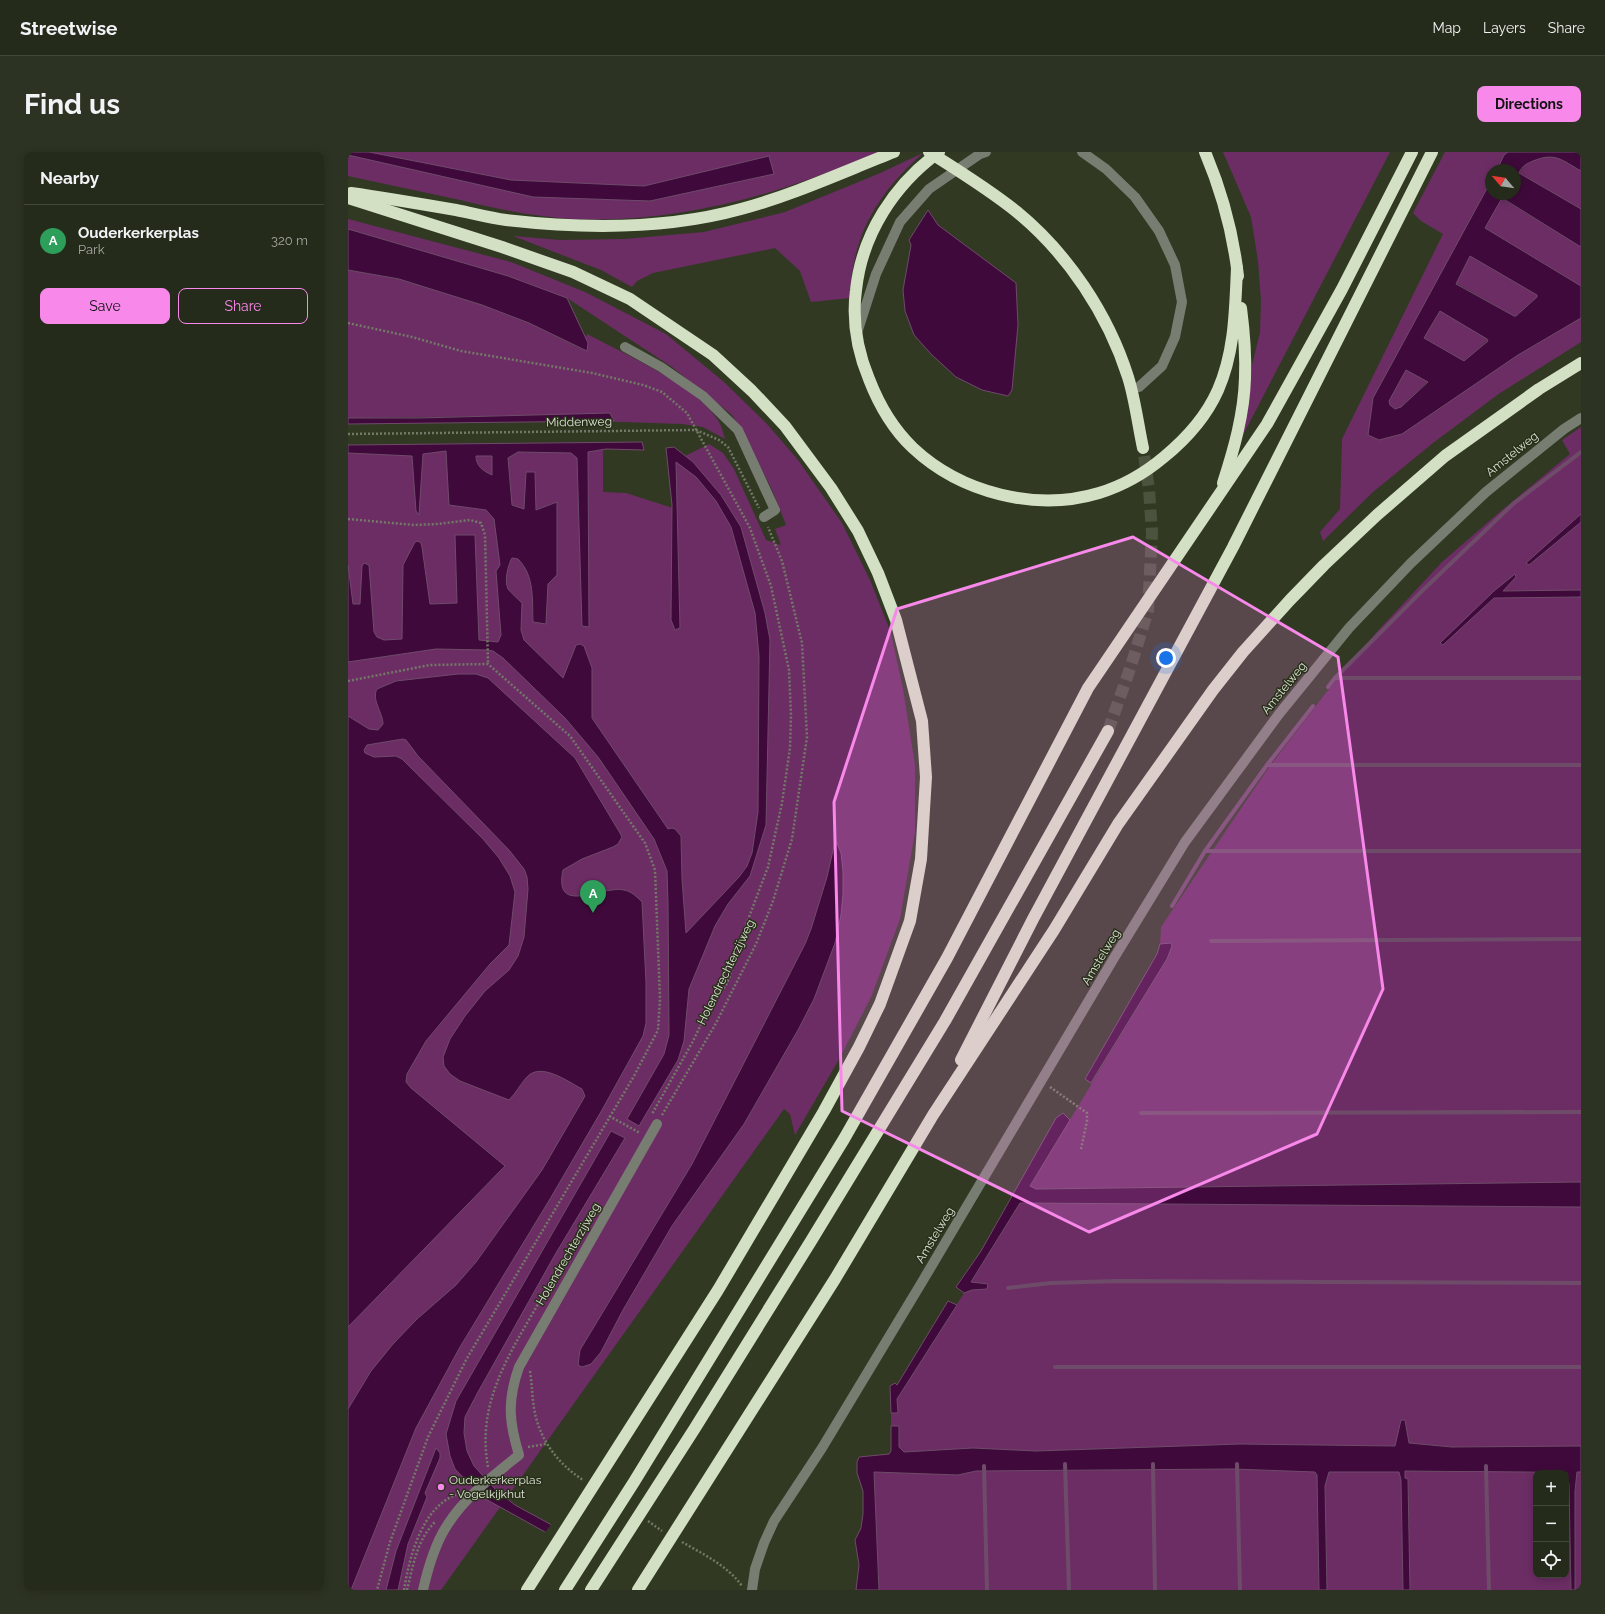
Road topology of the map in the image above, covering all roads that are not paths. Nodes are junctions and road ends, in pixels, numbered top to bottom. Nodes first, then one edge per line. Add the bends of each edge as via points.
1 (894, 152) edge
2 (929, 152) edge
3 (939, 152) edge
4 (986, 152) edge
5 (1082, 152) edge
6 (1205, 152) edge
7 (1410, 156) edge
8 (1429, 157) edge
9 (348, 192) edge
10 (348, 198) edge
11 (1237, 268) junction
12 (856, 337) junction
13 (625, 346) dead end
14 (1581, 363) edge
15 (1131, 389) junction
16 (1581, 418) edge
17 (1143, 448) tunnel mouth
18 (1220, 493) junction
19 (764, 517) road end
20 (1108, 731) tunnel mouth
21 (933, 1115) junction
22 (657, 1124) road end
23 (568, 1586) edge
24 (423, 1590) edge
25 (528, 1590) edge
26 (591, 1590) edge
27 (638, 1590) edge
28 (752, 1590) edge

1 - 9 highway via 839,175 740,210 663,223 583,226 512,220
2 - 15 highway via 1018,212 1059,252 1107,325
3 - 12 highway via 902,186 889,202 873,230 858,273 855,296
4 - 12 street via 929,189 900,222 876,274
5 - 15 street via 1106,169 1135,197 1159,231 1175,265 1182,302 1175,337 1162,366 1139,387
6 - 11 highway via 1216,176 1226,209
7 - 18 highway via 1342,289 1267,424
8 - 21 highway via 1236,540 1033,919
10 - 25 highway via 573,272 630,299 712,355 752,391 785,426 831,488 858,531 896,620 922,721 926,777 921,859 910,921 880,1004 824,1111 718,1290
11 - 12 highway via 1230,356 1218,391 1208,410 1180,445 1154,466 1099,493 1073,499 1013,498 970,484 933,464 913,448 884,411 864,368
11 - 18 highway via 1245,380 1239,424
13 - 19 street via 703,396 738,430 775,510
14 - 21 highway via 1445,456 1324,565 1244,652 1186,726 1118,824 1054,930
15 - 17 highway
16 - 28 street, Amstelweg via 1486,492 1410,563 1350,628 1284,708 1185,842 822,1448 774,1521 755,1569
18 - 23 highway via 1088,688 947,958 844,1139
20 - 26 highway via 945,1021 695,1428
21 - 27 highway via 835,1279
22 - 24 street, Holendrechterzijweg via 645,1136 526,1354 513,1383 510,1400 513,1435 518,1455 473,1494 446,1525 430,1562

